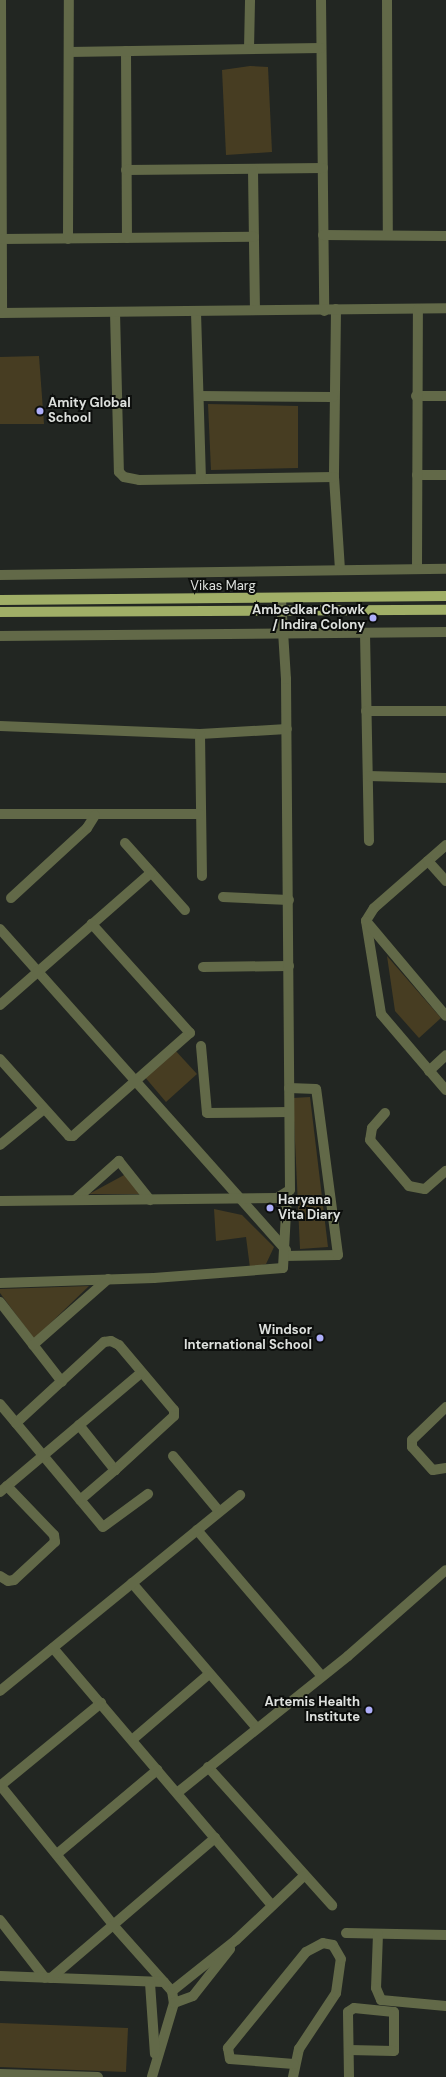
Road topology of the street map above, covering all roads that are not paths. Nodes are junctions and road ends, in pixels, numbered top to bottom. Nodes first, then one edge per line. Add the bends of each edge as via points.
1 (0, 0) edge
2 (69, 0) edge
3 (250, 0) edge
4 (321, 0) edge
5 (387, 0) edge
6 (321, 48) junction
7 (249, 49) junction
8 (126, 51) junction
9 (68, 52) junction
10 (322, 168) junction
11 (126, 170) junction
12 (252, 170) junction
13 (388, 235) junction
14 (323, 236) junction
15 (446, 236) edge
16 (254, 237) junction
17 (127, 238) junction
18 (2, 239) junction
19 (68, 239) junction
20 (446, 308) edge
21 (336, 309) junction
22 (418, 309) junction
23 (255, 310) junction
24 (324, 311) junction
25 (115, 312) junction
26 (196, 312) junction
27 (1, 313) edge
28 (199, 396) junction
29 (416, 396) junction
30 (446, 396) edge
31 (334, 397) junction
32 (417, 475) junction
33 (446, 475) edge
34 (334, 477) junction
35 (201, 478) junction
36 (417, 569) junction
37 (446, 569) edge
38 (340, 570) junction
39 (0, 575) edge
40 (446, 596) edge
41 (281, 599) junction
42 (0, 600) edge
43 (281, 610) junction
44 (446, 610) edge
45 (0, 612) edge
46 (284, 632) junction
47 (446, 632) edge
48 (365, 633) junction
49 (0, 636) edge
50 (366, 711) junction
51 (446, 711) edge
52 (0, 726) edge
53 (287, 729) junction
54 (200, 734) junction
55 (368, 776) junction
56 (446, 778) edge
57 (0, 814) edge
58 (200, 814) junction
59 (95, 815) junction
60 (369, 841) dead end
61 (124, 843) dead end
62 (446, 845) edge
63 (428, 861) junction
64 (150, 873) junction
65 (202, 876) dead end
66 (446, 881) edge
67 (223, 897) dead end
68 (11, 898) dead end
69 (289, 900) junction
70 (185, 910) dead end
71 (366, 922) junction
72 (92, 924) junction
73 (0, 929) edge
74 (289, 966) junction
75 (203, 967) dead end
76 (39, 970) junction
77 (0, 1005) edge
78 (446, 1016) edge
79 (200, 1046) dead end
80 (446, 1055) edge
81 (0, 1059) edge
82 (429, 1071) junction
83 (136, 1081) junction
84 (289, 1088) junction
85 (446, 1090) edge
86 (44, 1109) junction
87 (289, 1112) junction
88 (385, 1113) dead end
89 (0, 1146) edge
90 (446, 1171) edge
91 (287, 1194) junction
92 (75, 1200) junction
93 (150, 1200) junction
94 (238, 1200) junction
95 (0, 1201) edge
96 (286, 1253) junction
97 (108, 1279) junction
98 (0, 1283) edge
99 (0, 1302) edge
100 (33, 1345) junction
101 (141, 1373) junction
102 (62, 1382) junction
103 (0, 1404) edge
104 (446, 1406) edge
105 (16, 1423) junction
106 (79, 1425) junction
107 (43, 1456) junction
108 (173, 1456) dead end
109 (446, 1468) edge
110 (115, 1470) junction
111 (4, 1489) edge
112 (148, 1494) dead end
113 (240, 1495) dead end
114 (80, 1500) junction
115 (218, 1510) junction
116 (197, 1530) junction
117 (446, 1570) edge
118 (0, 1576) edge
119 (132, 1583) junction
120 (53, 1648) junction
121 (209, 1674) junction
122 (321, 1675) junction
123 (0, 1691) edge
124 (101, 1703) junction
125 (256, 1727) junction
126 (132, 1740) junction
127 (208, 1767) junction
128 (157, 1770) junction
129 (0, 1785) edge
130 (177, 1793) junction
131 (215, 1838) junction
132 (57, 1854) junction
133 (304, 1876) junction
134 (272, 1905) junction
135 (332, 1905) dead end
136 (0, 1920) edge
137 (114, 1926) junction
138 (346, 1933) dead end
139 (378, 1934) junction
140 (446, 1935) edge
141 (236, 1940) junction
142 (0, 1976) edge
143 (48, 1978) junction
144 (150, 1982) junction
145 (164, 1982) junction
146 (172, 1991) junction
147 (174, 2003) junction
148 (446, 2006) edge
149 (349, 2050) junction
150 (155, 2059) junction
151 (294, 2064) junction
152 (0, 2074) edge
153 (98, 2077) edge
154 (152, 2077) edge
155 (293, 2077) edge
156 (349, 2077) edge

1 - 18 street
2 - 9 street
3 - 7 street
4 - 6 street
5 - 13 street
6 - 7 street
6 - 10 street
7 - 8 street
8 - 9 street
8 - 11 street
9 - 19 street
10 - 12 street
10 - 14 street
11 - 12 street
11 - 17 street
12 - 16 street
13 - 14 street
13 - 15 street
14 - 24 street
16 - 17 street
16 - 23 street
17 - 19 street
18 - 19 street
18 - 27 street
20 - 22 street
21 - 22 street
21 - 24 street
21 - 31 street
22 - 29 street
23 - 24 street
23 - 26 street
25 - 26 street
25 - 27 street
25 - 35 street via 119,472 130,480
26 - 28 street
28 - 31 street
28 - 35 street
29 - 30 street
29 - 32 street
31 - 34 street
32 - 33 street
32 - 36 street
34 - 35 street
34 - 38 street
36 - 37 street
36 - 38 street
38 - 39 street
40 - 41 main road, Vikas Marg
41 - 42 main road, Vikas Marg
41 - 43 street
43 - 44 main road, Vikas Marg
43 - 45 main road, Vikas Marg
43 - 46 street
46 - 48 street
46 - 49 street
46 - 53 street
47 - 48 street
48 - 50 street
50 - 51 street
50 - 55 street
52 - 54 street
53 - 54 street
53 - 69 street
54 - 58 street
55 - 56 street
55 - 60 street
57 - 59 street
58 - 59 street
58 - 65 street
59 - 68 street via 86,828
61 - 64 street
62 - 63 street
63 - 66 street
63 - 71 street via 374,908
64 - 70 street
64 - 72 street
67 - 69 street
69 - 74 street
71 - 78 street
71 - 82 street via 381,1014
72 - 76 street
72 - 83 street via 190,1033
73 - 76 street
74 - 75 street
74 - 84 street
76 - 77 street
76 - 83 street
79 - 87 street via 207,1113
80 - 82 street
81 - 86 street
82 - 85 street
83 - 86 street via 76,1135 69,1136
83 - 94 street
84 - 87 street
84 - 96 street via 316,1089 338,1255
86 - 89 street
87 - 91 street via 291,1185
88 - 90 street via 372,1128 370,1140 408,1186 425,1189
91 - 94 street via 277,1198
91 - 96 street
92 - 93 street
92 - 93 street via 119,1161
92 - 95 street
93 - 94 street
94 - 96 street
96 - 97 street via 283,1268
97 - 98 street
97 - 100 street
99 - 100 street
100 - 102 street
101 - 102 street via 119,1345 111,1341 104,1342
101 - 106 street
101 - 110 street via 174,1410 174,1416
102 - 105 street
103 - 105 street
104 - 109 street via 412,1440 412,1447 433,1470
105 - 107 street
106 - 107 street
106 - 110 street
107 - 111 street
107 - 114 street
108 - 115 street
110 - 114 street
111 - 118 street via 54,1535 55,1542 14,1580 8,1581
112 - 114 street via 103,1527
113 - 115 street
115 - 116 street
116 - 119 street
116 - 122 street
117 - 122 street
119 - 120 street
119 - 121 street
120 - 123 street
120 - 124 street
121 - 125 street
121 - 126 street
122 - 125 street
124 - 126 street
124 - 129 street
125 - 127 street
126 - 128 street
127 - 130 street
127 - 133 street
128 - 130 street
128 - 132 street
129 - 132 street
130 - 131 street
131 - 134 street
131 - 137 street
132 - 137 street
133 - 134 street
133 - 135 street
134 - 141 street
136 - 143 street
137 - 143 street
137 - 145 street
138 - 139 street
139 - 140 street
139 - 148 street via 376,1988 381,2000
141 - 146 street
141 - 147 street via 199,1991
142 - 143 street
143 - 144 street
144 - 145 street
144 - 150 street
145 - 146 street
146 - 147 street
147 - 150 street
149 - 149 street via 394,2051 394,2012 350,2010
149 - 156 street
150 - 154 street
151 - 151 street via 230,2059 228,2048 306,1952 323,1943 333,1945 341,1959 336,1993 299,2049
151 - 155 street
152 - 153 street

